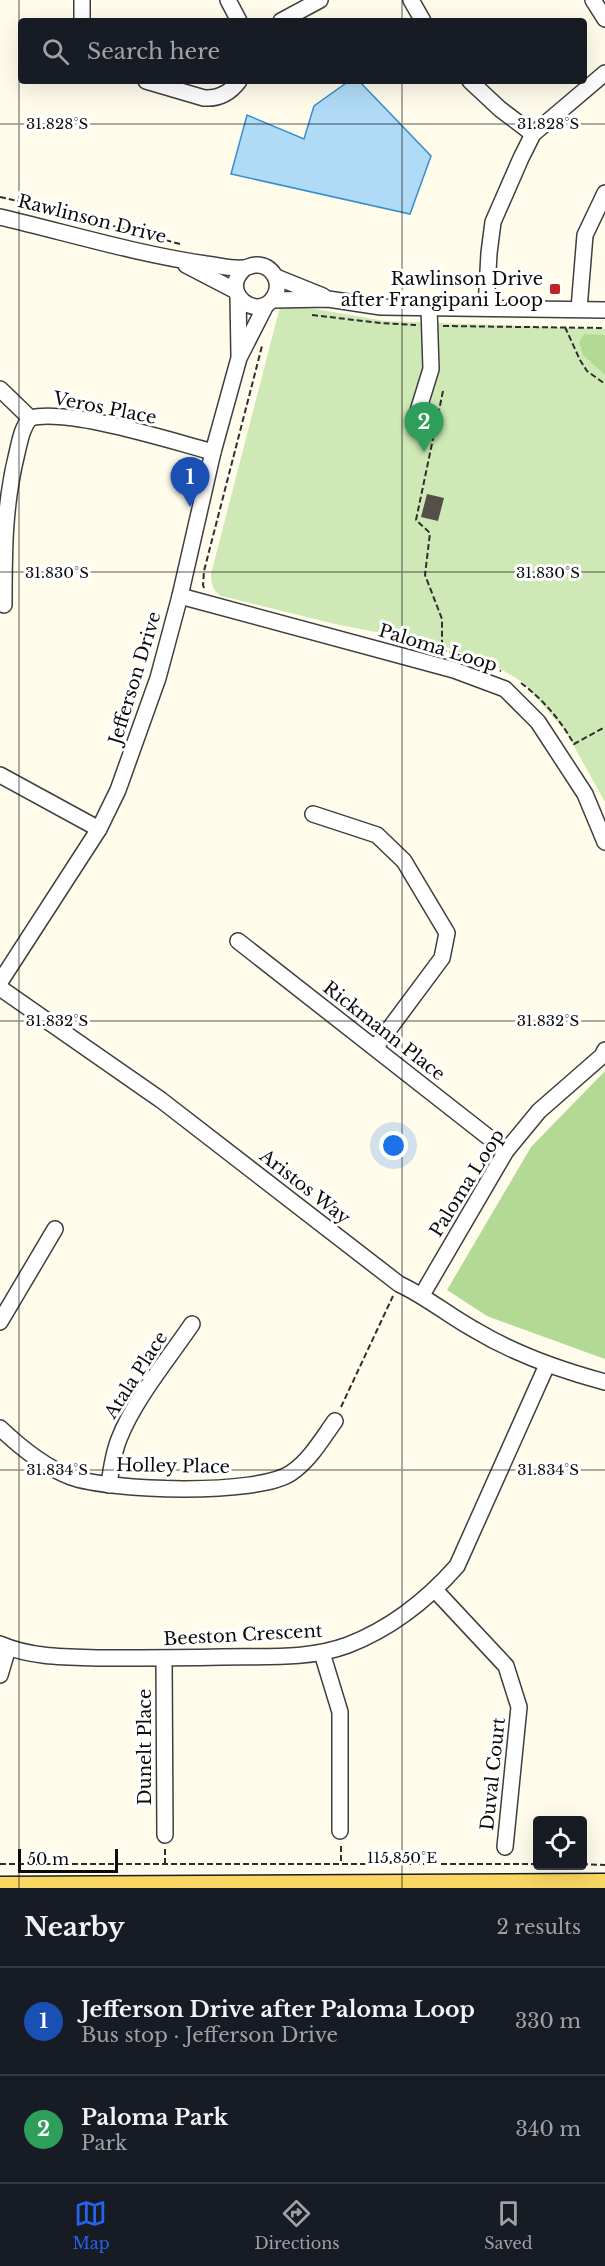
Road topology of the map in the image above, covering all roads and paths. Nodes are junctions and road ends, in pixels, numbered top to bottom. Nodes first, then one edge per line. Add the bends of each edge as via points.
1 (82, 0) edge
2 (228, 0) edge
3 (320, 0) edge
4 (411, 0) edge
5 (593, 0) edge
6 (82, 18) edge
7 (237, 18) edge
8 (287, 18) edge
9 (421, 18) edge
10 (605, 20) edge
11 (605, 73) edge
12 (156, 84) edge
13 (237, 84) edge
14 (473, 84) edge
15 (533, 134) junction
16 (605, 193) edge
17 (0, 197) edge
18 (0, 217) edge
19 (190, 247) dead end
20 (175, 260) junction
21 (244, 269) junction
22 (276, 277) junction
23 (237, 293) junction
24 (328, 299) junction
25 (269, 302) junction
26 (429, 307) junction
27 (486, 308) junction
28 (579, 309) junction
29 (605, 310) edge
30 (565, 327) dead end
31 (262, 346) dead end
32 (239, 358) junction
33 (605, 384) edge
34 (0, 389) edge
35 (443, 391) dead end
36 (30, 418) junction
37 (414, 424) dead end
38 (213, 452) junction
39 (208, 594) dead end
40 (180, 596) junction
41 (4, 605) dead end
42 (420, 645) dead end
43 (442, 650) junction
44 (505, 673) dead end
45 (514, 679) dead end
46 (605, 727) edge
47 (0, 776) edge
48 (313, 814) dead end
49 (99, 829) junction
50 (605, 842) edge
51 (238, 941) dead end
52 (0, 982) edge
53 (0, 988) edge
54 (375, 1048) junction
55 (605, 1050) edge
56 (506, 1151) junction
57 (55, 1229) dead end
58 (399, 1284) junction
59 (422, 1295) junction
60 (0, 1322) edge
61 (192, 1324) dead end
62 (547, 1365) junction
63 (605, 1382) edge
64 (335, 1421) joint
65 (0, 1428) edge
66 (109, 1485) junction
67 (435, 1590) junction
68 (4, 1646) edge
69 (322, 1653) junction
70 (164, 1659) junction
71 (0, 1675) edge
72 (340, 1831) joint
73 (165, 1835) dead end
74 (505, 1847) dead end
75 (0, 1864) edge
76 (341, 1864) junction
77 (533, 1864) edge
78 (587, 1864) edge
79 (605, 1864) edge
80 (605, 1883) edge
81 (0, 1886) edge
82 (57, 1888) edge

1 - 6 street
2 - 7 street
3 - 8 street
4 - 9 street
5 - 10 street
11 - 15 street
12 - 13 street via 204,98 231,91
14 - 15 street
15 - 27 street via 493,222
16 - 28 street via 585,235
17 - 19 path
18 - 20 street, Rawlinson Drive
20 - 21 street, Rawlinson Drive
20 - 23 street, Rawlinson Drive
21 - 22 street, Rawlinson Drive via 264,266
21 - 23 street via 237,279
22 - 24 street, Rawlinson Drive
22 - 25 street via 277,289
23 - 25 street, Rawlinson Drive via 250,305
23 - 32 street, Jefferson Drive
24 - 25 street, Rawlinson Drive
24 - 26 street, Rawlinson Drive via 381,307
25 - 32 street, Jefferson Drive
26 - 27 street, Rawlinson Drive
26 - 37 street via 431,369
27 - 28 street, Rawlinson Drive
28 - 29 street, Rawlinson Drive
30 - 33 path via 587,371
31 - 39 path via 204,571 203,585
32 - 38 street, Jefferson Drive
34 - 36 street, Veros Place
35 - 43 path via 416,520 430,533 425,575 442,619
36 - 38 street, Veros Place via 76,419
36 - 41 street via 22,432 6,508
38 - 40 street, Jefferson Drive
40 - 49 street, Jefferson Drive via 141,730
40 - 50 street, Paloma Loop via 454,670 505,689 538,722 585,794
42 - 43 path
43 - 44 path
45 - 46 path via 544,704 574,744
47 - 49 street
48 - 54 street via 376,835 404,861 447,933 442,958
49 - 52 street, Jefferson Drive
51 - 54 street, Rickmann Place
53 - 58 street, Aristos Way via 161,1100
54 - 56 street, Rickmann Place
55 - 56 street, Paloma Loop via 539,1112
56 - 59 street, Paloma Loop
57 - 60 street
58 - 59 street, Aristos Way
58 - 64 path
59 - 62 street, Aristos Way via 475,1331
61 - 66 street, Atala Place via 128,1418 118,1440
62 - 63 street, Aristos Way
62 - 67 street, Beeston Crescent via 457,1566
64 - 66 street, Holley Place via 305,1462 270,1483 207,1488
65 - 66 street, Holley Place via 47,1466 72,1477
67 - 69 street, Beeston Crescent via 384,1629
67 - 74 street, Duval Court via 506,1666 519,1707
68 - 70 street, Beeston Crescent via 36,1654
68 - 71 street
69 - 70 street, Beeston Crescent
69 - 72 street via 340,1712
70 - 73 street, Dunelt Place
72 - 76 path
75 - 76 path
76 - 77 path
78 - 79 path
80 - 82 main road
81 - 82 main road

